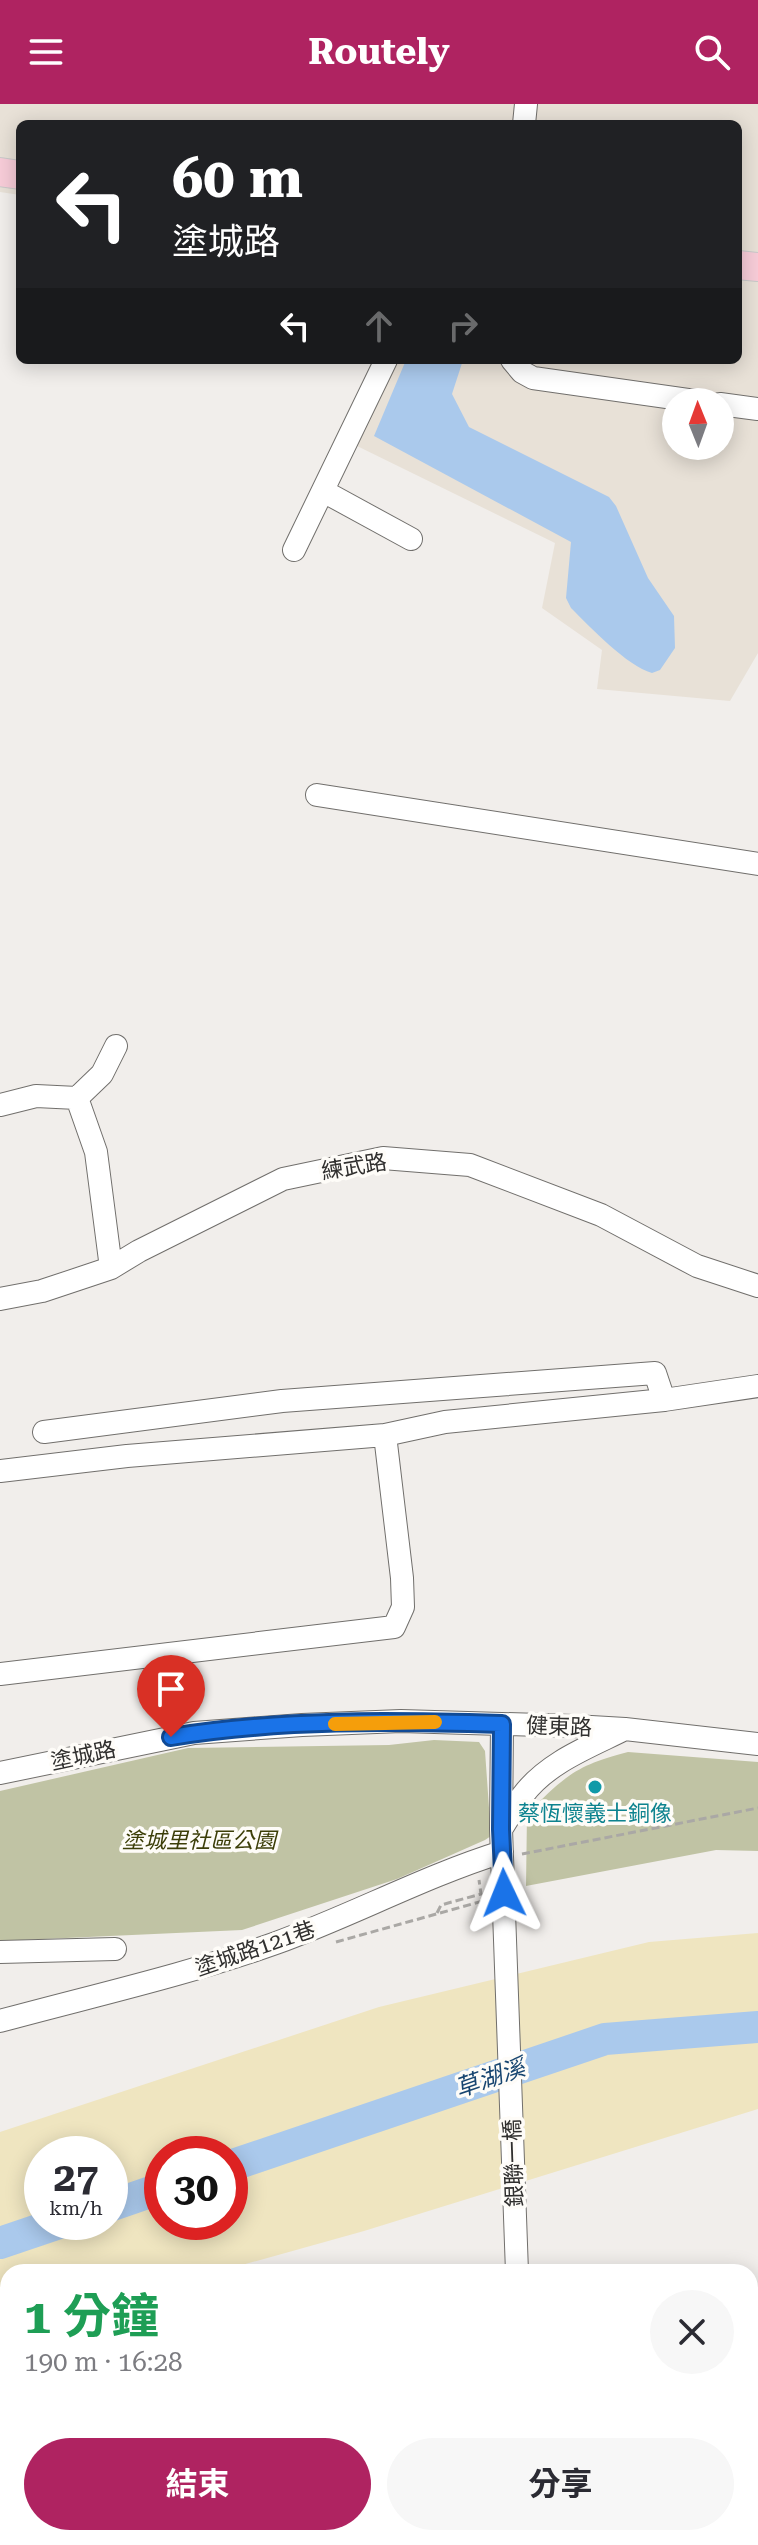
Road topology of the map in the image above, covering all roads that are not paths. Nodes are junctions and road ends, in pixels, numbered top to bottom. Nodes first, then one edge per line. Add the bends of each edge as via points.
1 (384, 364) edge
2 (515, 364) edge
3 (662, 396) edge
4 (734, 406) edge
5 (758, 409) edge
6 (323, 491) junction
7 (411, 539) dead end
8 (294, 550) dead end
9 (317, 795) dead end
10 (758, 864) edge
11 (116, 1046) dead end
12 (77, 1098) junction
13 (0, 1105) edge
14 (111, 1268) junction
15 (758, 1286) edge
16 (0, 1299) edge
17 (758, 1386) edge
18 (664, 1400) junction
19 (44, 1432) dead end
20 (385, 1435) junction
21 (0, 1471) edge
22 (0, 1674) edge
23 (502, 1724) junction
24 (625, 1729) junction
25 (758, 1744) edge
26 (0, 1773) edge
27 (501, 1829) junction
28 (503, 1857) junction
29 (115, 1949) dead end
30 (0, 1952) edge
31 (0, 2021) edge
32 (517, 2264) edge

1 - 6 street
2 - 3 street via 533,378
4 - 5 street
6 - 7 street
6 - 8 street
9 - 10 street
11 - 12 street via 102,1074
12 - 13 street via 36,1096
12 - 14 street via 96,1152
14 - 15 street, 練武路 via 283,1179 383,1158 470,1165 601,1215 697,1266
14 - 16 street, 練武路
17 - 18 street
18 - 19 street via 655,1373 282,1401
18 - 20 street via 445,1422
20 - 21 street
20 - 22 street via 402,1578 403,1607 394,1627
23 - 24 street, 健東路
23 - 26 street, 塗城路 via 387,1722 194,1733
23 - 27 street, 健東路
24 - 25 street, 健東路
24 - 27 street, 健東路 via 545,1772
27 - 28 street, 健東路
28 - 31 street, 塗城路121巷 via 434,1877 244,1954
28 - 32 street, 銀聯一橋
29 - 30 street

